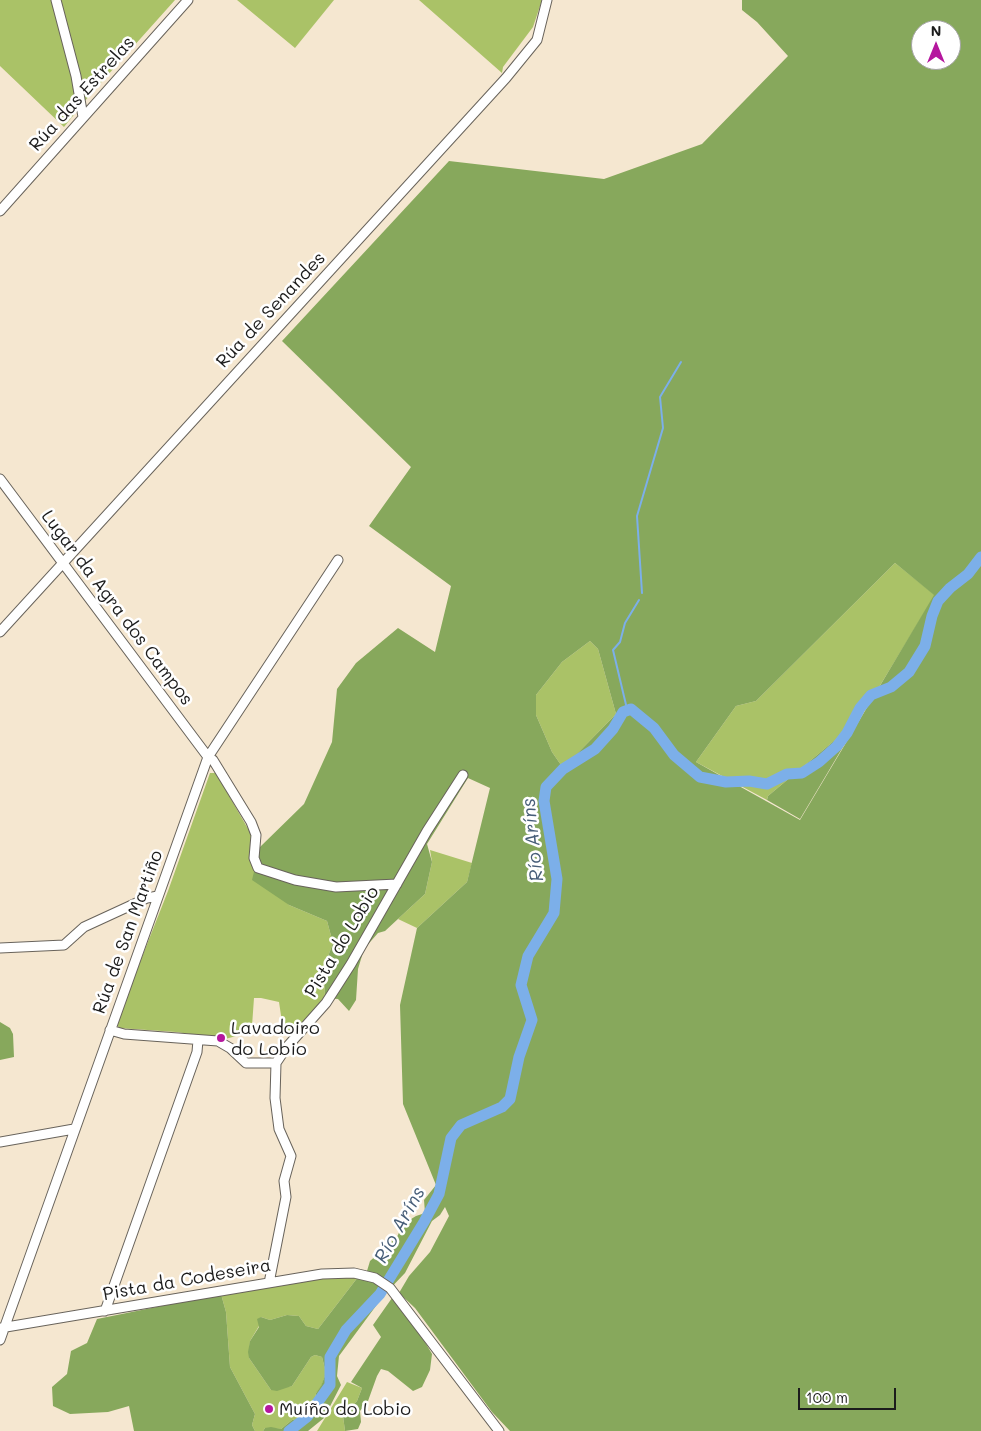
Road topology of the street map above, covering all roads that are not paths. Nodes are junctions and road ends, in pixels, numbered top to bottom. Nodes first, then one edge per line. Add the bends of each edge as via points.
1 (56, 0) edge
2 (188, 0) edge
3 (547, 0) edge
4 (83, 117) junction
5 (0, 211) edge
6 (0, 479) edge
7 (338, 560) dead end
8 (63, 564) junction
9 (0, 632) edge
10 (208, 757) junction
11 (463, 776) dead end
12 (396, 884) junction
13 (158, 896) junction
14 (0, 948) edge
15 (110, 1030) junction
16 (198, 1040) junction
17 (276, 1063) junction
18 (74, 1129) junction
19 (0, 1142) edge
20 (270, 1283) junction
21 (105, 1311) junction
22 (2, 1328) edge
23 (0, 1340) edge
24 (498, 1431) edge

1 - 4 street
2 - 4 street, Rúa das Estrelas
3 - 8 street, Rúa de Senandes via 537,40 506,78
4 - 5 street, Rúa das Estrelas
6 - 8 street, Lugar da Agra dos Campos
7 - 10 street, Rúa de San Martiño
8 - 9 street, Rúa de Senandes
8 - 10 street, Lugar da Agra dos Campos
10 - 12 street, Lugar da Agra dos Campos via 252,822 256,835 254,858 258,868 295,880 336,887
10 - 13 street, Rúa de San Martiño
11 - 12 street, Pista do Lobio
12 - 17 street, Pista do Lobio via 352,964 326,1003
13 - 14 street via 84,927 64,944
13 - 15 street, Rúa de San Martiño
15 - 16 street
15 - 18 street, Rúa de San Martiño
16 - 17 street via 224,1043 246,1063
16 - 21 street via 198,1052
17 - 20 street via 275,1098 279,1129 291,1156 284,1178 286,1197
18 - 19 street
18 - 22 street, Rúa de San Martiño
20 - 21 street, Pista da Codeseira
20 - 24 street, Pista da Codeseira via 330,1274 354,1273 375,1278 390,1288
21 - 22 street, Pista da Codeseira
22 - 23 street, Rúa de San Martiño

